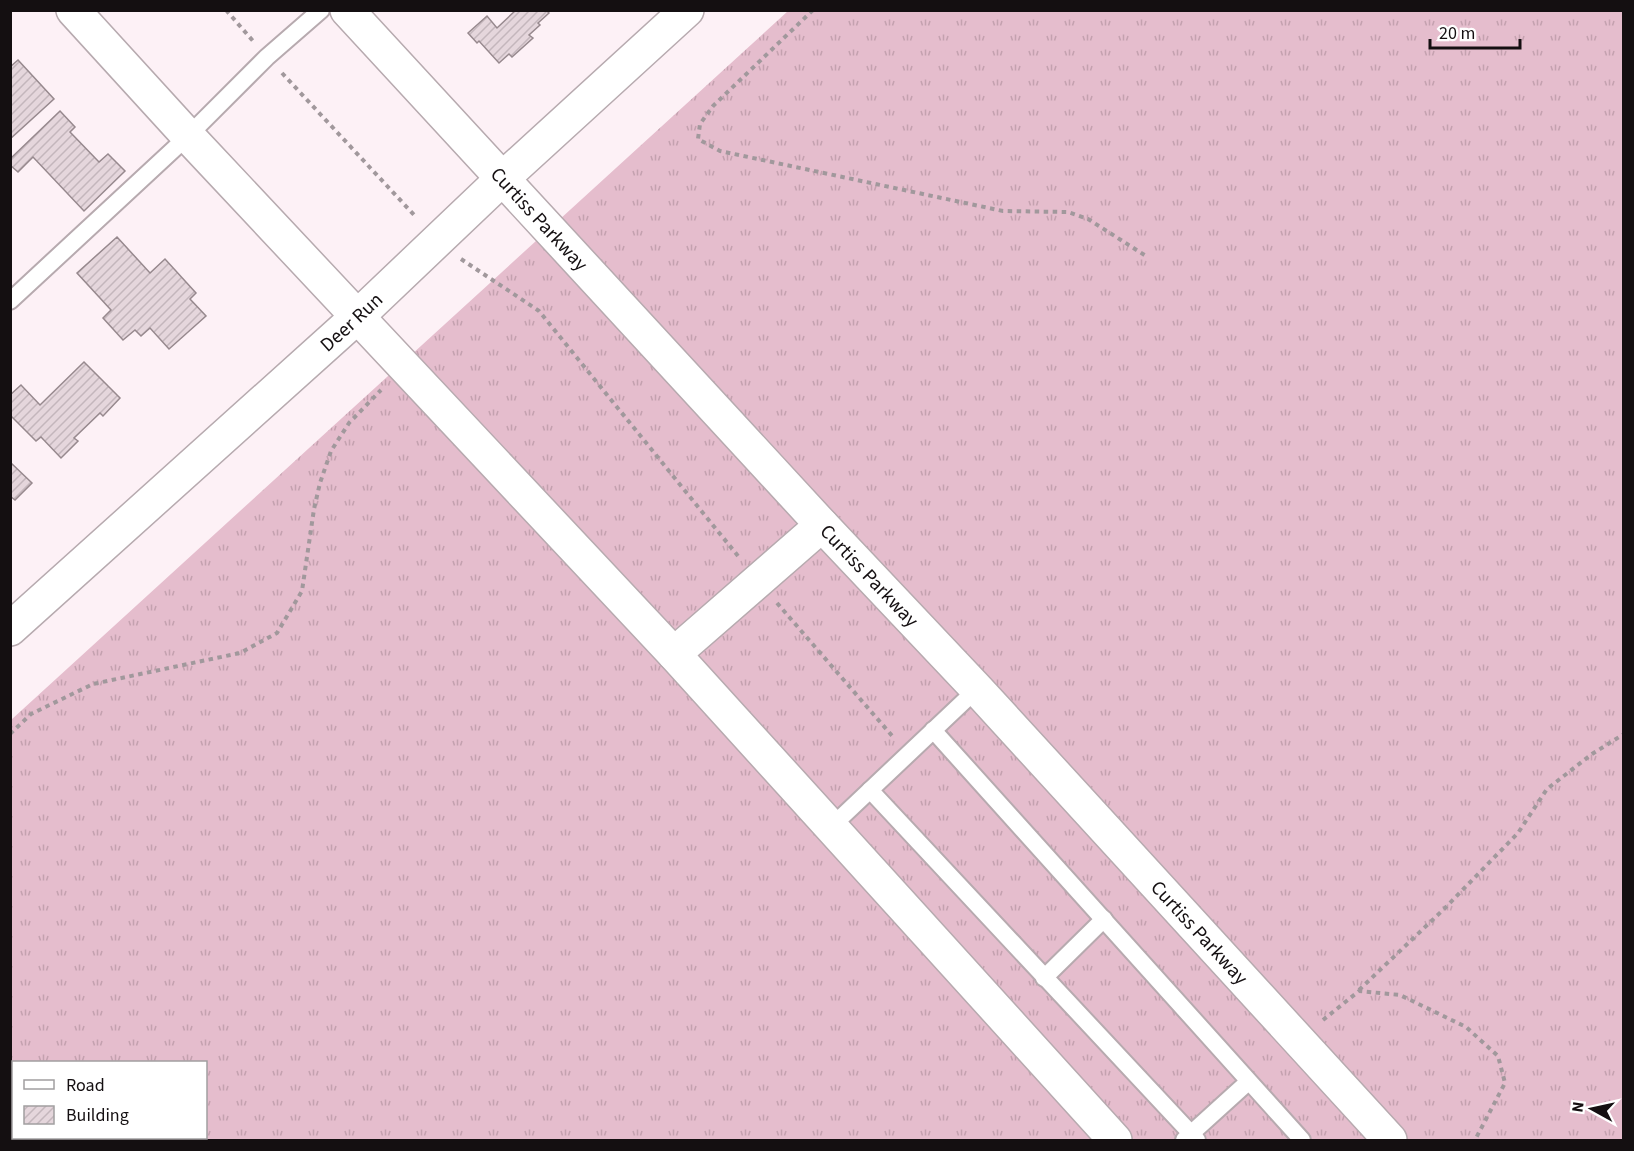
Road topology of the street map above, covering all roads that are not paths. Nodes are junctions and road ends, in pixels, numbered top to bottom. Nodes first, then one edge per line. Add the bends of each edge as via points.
1 (73, 10) edge
2 (321, 10) edge
3 (347, 10) edge
4 (687, 10) edge
5 (188, 136) junction
6 (502, 179) junction
7 (10, 301) edge
8 (357, 316) junction
9 (822, 525) junction
10 (10, 629) edge
11 (674, 654) junction
12 (977, 689) junction
13 (933, 730) junction
14 (870, 790) junction
15 (831, 827) junction
16 (1104, 919) junction
17 (1044, 978) junction
18 (1248, 1082) junction
19 (1190, 1138) edge
20 (1115, 1140) edge
21 (1302, 1140) edge
22 (1390, 1140) edge

1 - 5 main road
2 - 5 lane via 267,57
3 - 6 main road, Curtiss Parkway
4 - 6 main road, Deer Run
5 - 7 lane
5 - 8 main road
6 - 8 main road, Deer Run
6 - 9 main road, Curtiss Parkway
8 - 10 main road, Deer Run
8 - 11 main road
9 - 11 main road
9 - 12 main road, Curtiss Parkway
11 - 15 main road
12 - 13 lane
12 - 22 main road, Curtiss Parkway
13 - 14 lane
13 - 16 lane
14 - 15 lane
14 - 17 lane
15 - 20 main road
16 - 17 lane
16 - 18 lane
17 - 19 lane
18 - 19 lane
18 - 21 lane

